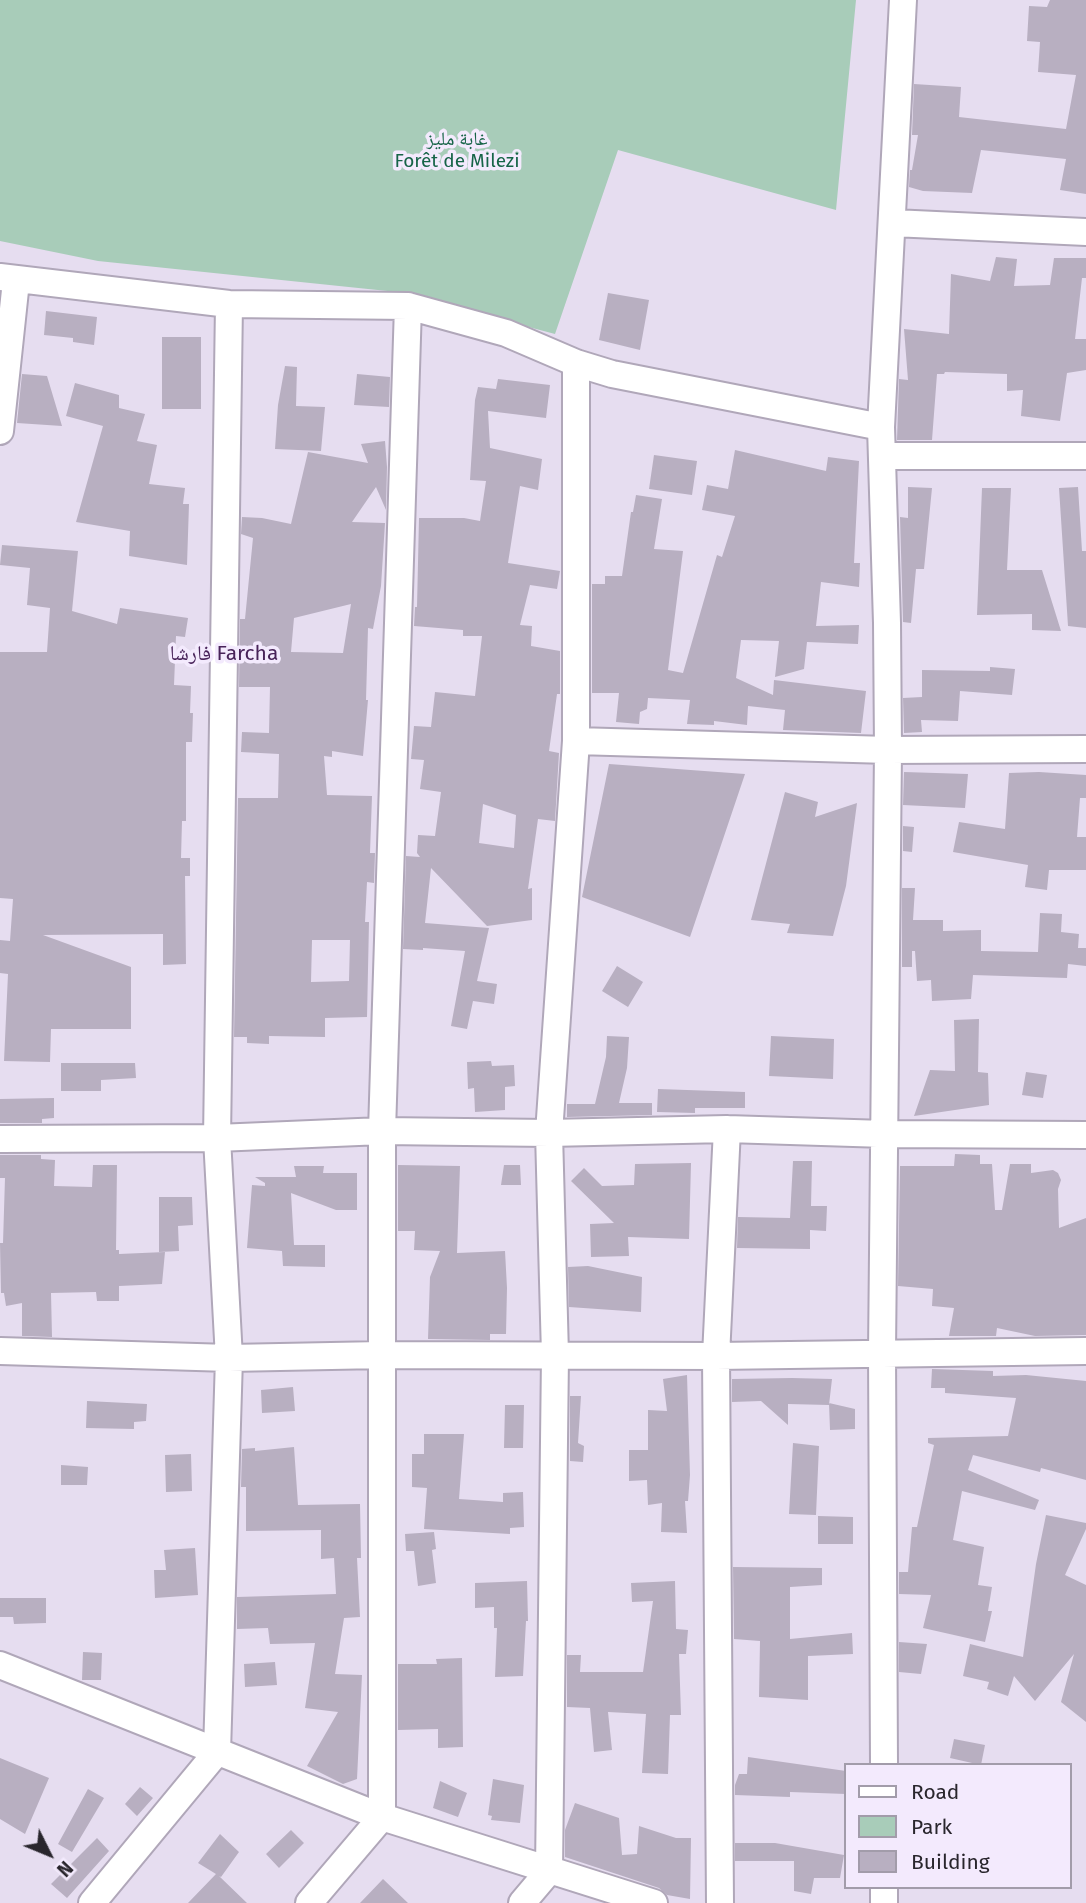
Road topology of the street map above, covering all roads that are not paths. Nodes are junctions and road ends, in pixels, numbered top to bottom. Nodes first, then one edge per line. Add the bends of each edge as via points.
1 (903, 0) edge
2 (892, 223) junction
3 (1086, 232) edge
4 (8, 279) edge
5 (229, 304) junction
6 (408, 306) junction
7 (576, 363) junction
8 (881, 427) junction
9 (0, 431) edge
10 (883, 456) junction
11 (1086, 456) edge
12 (576, 741) junction
13 (1086, 749) edge
14 (888, 750) junction
15 (727, 1129) junction
16 (382, 1131) junction
17 (549, 1133) junction
18 (884, 1134) junction
19 (1086, 1135) edge
20 (217, 1138) junction
21 (0, 1139) edge
22 (0, 1351) edge
23 (1086, 1351) edge
24 (882, 1352) junction
25 (382, 1355) junction
26 (555, 1355) junction
27 (716, 1356) junction
28 (229, 1358) junction
29 (0, 1665) edge
30 (217, 1752) junction
31 (884, 1763) edge
32 (382, 1817) junction
33 (549, 1871) junction
34 (92, 1903) edge
35 (309, 1903) edge
36 (522, 1903) edge
37 (654, 1903) edge
38 (720, 1903) edge

1 - 2 street
2 - 3 street
2 - 8 street
4 - 5 street
4 - 9 street
5 - 6 street
5 - 20 street
6 - 7 street via 506,333
6 - 16 street
7 - 8 street via 641,382
7 - 12 street
8 - 10 street
10 - 11 street
10 - 14 street
12 - 14 street
12 - 17 street
13 - 14 street
14 - 18 street
15 - 17 street
15 - 18 street
15 - 27 street
16 - 17 street
16 - 20 street
16 - 25 street
17 - 26 street
18 - 19 street
18 - 24 street
20 - 21 street
20 - 28 street
22 - 28 street
23 - 24 street
24 - 27 street
24 - 31 street
25 - 26 street
25 - 28 street
25 - 32 street
26 - 27 street
26 - 33 street
27 - 38 street
28 - 30 street
29 - 30 street
30 - 32 street
30 - 34 street
32 - 33 street
32 - 35 street
33 - 36 street
33 - 37 street

